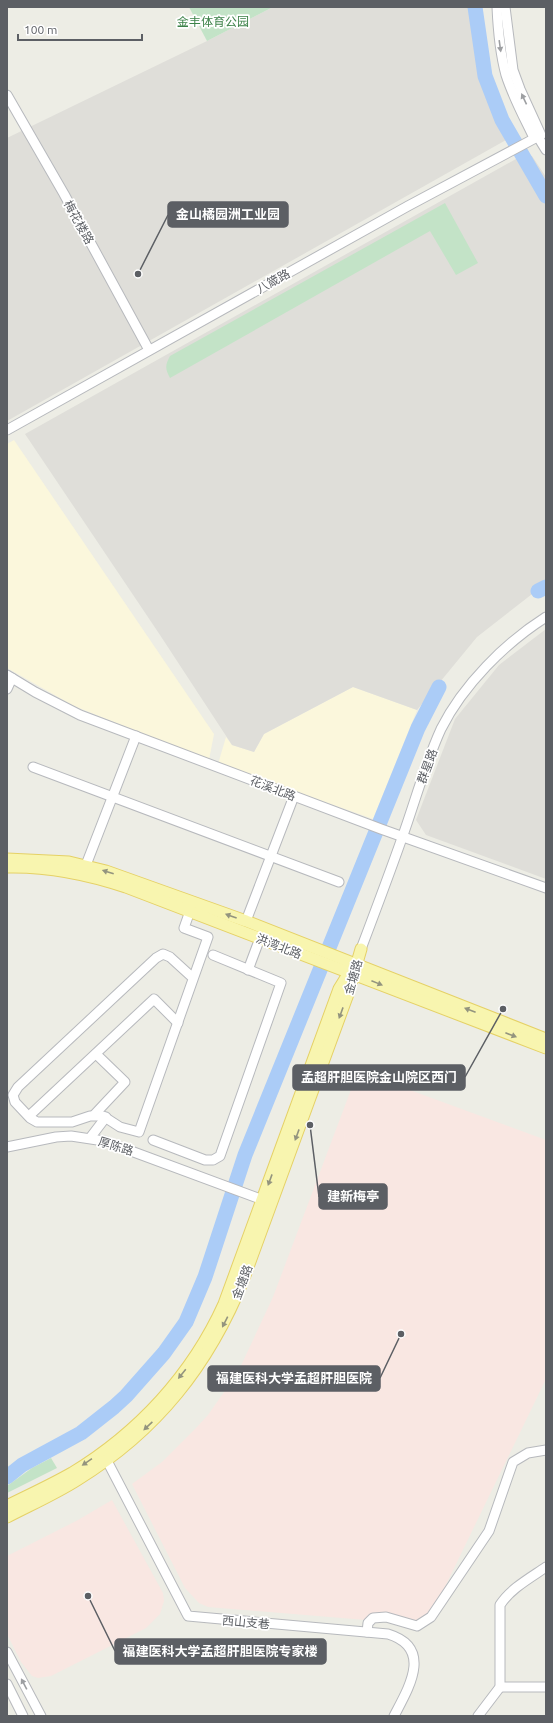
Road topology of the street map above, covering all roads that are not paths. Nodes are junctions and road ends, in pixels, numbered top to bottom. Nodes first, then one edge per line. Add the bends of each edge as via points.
1 (497, 7) edge
2 (505, 7) edge
3 (7, 95) edge
4 (537, 136) junction
5 (546, 150) edge
6 (149, 350) junction
7 (8, 428) edge
8 (546, 617) edge
9 (10, 676) edge
10 (7, 689) edge
11 (136, 736) junction
12 (33, 767) dead end
13 (294, 796) junction
14 (112, 798) junction
15 (403, 837) junction
16 (270, 857) junction
17 (7, 859) edge
18 (86, 865) junction
19 (7, 867) edge
20 (338, 882) dead end
21 (546, 888) edge
22 (190, 910) junction
23 (246, 921) junction
24 (260, 938) junction
25 (361, 949) joint
26 (213, 955) dead end
27 (318, 955) junction
28 (354, 969) junction
29 (248, 970) junction
30 (194, 978) junction
31 (178, 1023) junction
32 (546, 1039) edge
33 (546, 1048) edge
34 (96, 1054) junction
35 (94, 1115) junction
36 (29, 1116) junction
37 (106, 1117) junction
38 (90, 1138) junction
39 (153, 1140) dead end
40 (7, 1147) edge
41 (263, 1200) junction
42 (546, 1450) edge
43 (105, 1456) junction
44 (7, 1506) edge
45 (7, 1517) edge
46 (546, 1567) edge
47 (367, 1632) junction
48 (7, 1652) edge
49 (7, 1684) edge
50 (500, 1687) junction
51 (546, 1687) edge
52 (23, 1716) edge
53 (41, 1716) edge
54 (394, 1716) edge
55 (478, 1716) edge

1 -> 4 street via 500,46 506,75 515,98
4 -> 2 street via 513,70
3 - 6 street, 梅花楼路
4 - 5 street
4 - 6 street, 八箴路
6 - 7 street, 八箴路
8 - 15 street, 群星路 via 518,637 493,660 450,714 431,755
9 - 10 street
9 - 11 street, 花溪北路 via 80,715
11 - 13 street, 花溪北路
11 - 14 street
12 - 14 street
13 - 15 street, 花溪北路
13 - 16 street
14 - 16 street
14 - 18 street
15 - 21 street, 花溪北路
15 - 25 street, 群星路
16 - 20 street
16 - 23 street
17 - 18 main road, 洪湾北路
23 -> 18 main road, 洪湾北路
19 - 22 main road, 洪湾北路 via 57,870 93,876
22 - 24 main road, 洪湾北路
22 - 30 street via 184,928 208,937
23 - 27 main road, 洪湾北路
24 - 27 main road, 洪湾北路
24 - 29 street
25 - 28 main road, 金塘路
26 - 29 street
27 - 28 main road, 洪湾北路
32 -> 28 main road, 洪湾北路
28 -> 33 main road, 洪湾北路
28 -> 41 main road, 金塘路 via 339,989
28 -> 43 main road, 金塘路 via 246,1272 224,1324 206,1357 183,1388 144,1430
29 - 39 street via 281,983 222,1153 213,1160 205,1160
30 - 31 street
30 - 36 street via 170,957 163,954 156,958 14,1091 13,1099
31 - 34 street via 154,999
31 - 37 street via 139,1132 120,1127
34 - 35 street via 125,1082
34 - 36 street
35 - 36 street via 72,1122 41,1123
35 - 37 street
37 - 38 street
38 - 40 street, 厚陈路 via 56,1137
38 - 41 street, 厚陈路 via 132,1150
41 -> 43 main road, 金塘路 via 224,1304 198,1353 152,1409
42 - 47 street via 528,1453 513,1462 489,1531 430,1617 417,1626 386,1617 373,1618 368,1624
43 -> 44 main road, 金塘路
43 - 45 main road, 金塘路 via 76,1480
43 - 47 street, 西山支巷 via 188,1616
46 - 50 street via 527,1580 500,1605
47 - 54 street, 西山支巷 via 397,1636 409,1647 412,1654 413,1678
53 -> 48 street
49 - 52 street
50 - 51 street
50 - 55 street

